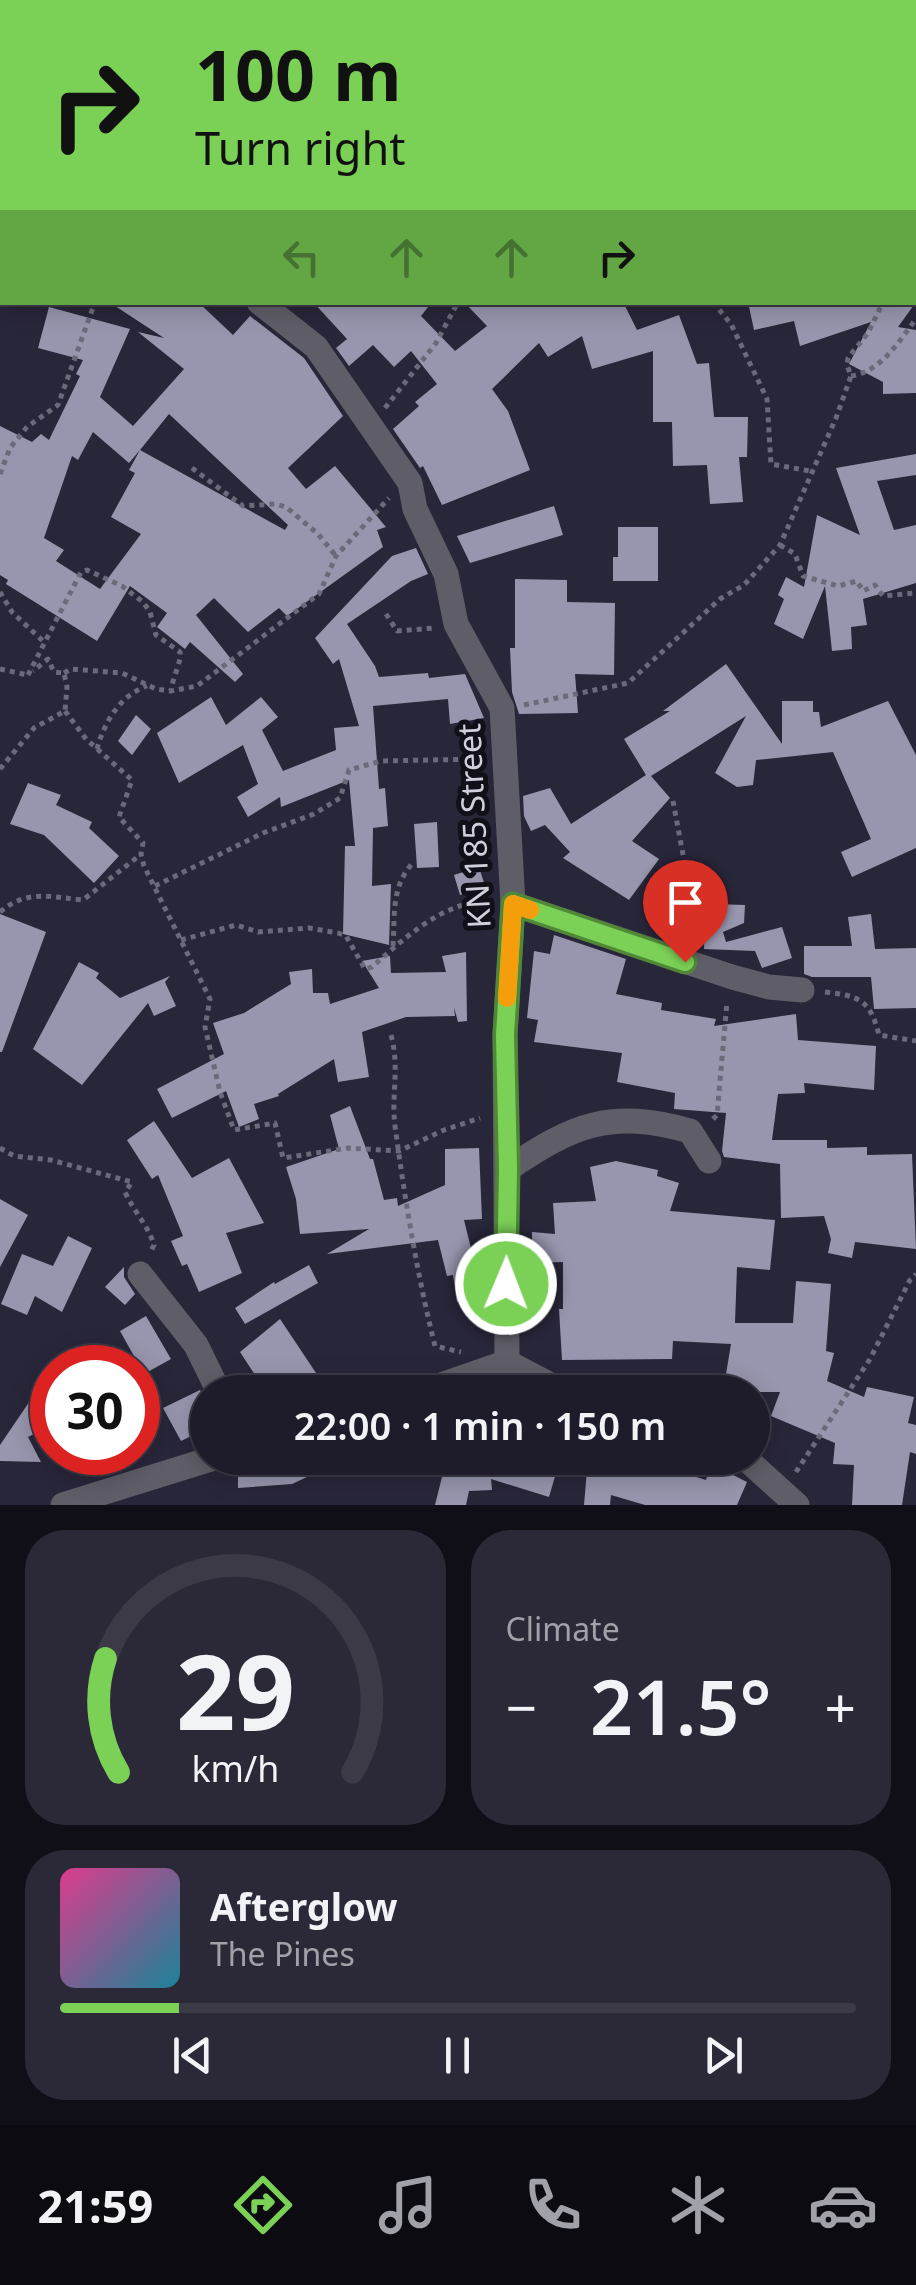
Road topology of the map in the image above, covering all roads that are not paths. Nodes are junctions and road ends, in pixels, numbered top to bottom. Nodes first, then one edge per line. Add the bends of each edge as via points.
1 (263, 305) edge
2 (513, 904) junction
3 (802, 990) road end
4 (708, 1161) dead end
5 (508, 1169) junction
6 (140, 1274) road end
7 (508, 1362) junction
8 (210, 1375) edge
9 (470, 1375) edge
10 (532, 1375) edge
11 (190, 1466) edge
12 (763, 1475) edge
13 (789, 1499) edge
14 (64, 1505) edge

1 - 2 street, KN 185 Street via 316,348 410,483 414,508 446,574 456,624 502,708
2 - 3 street via 732,978
2 - 5 street, KN 185 Street via 505,1035
4 - 5 street via 690,1131 619,1119 545,1144
5 - 7 street, KN 185 Street
6 - 8 street via 196,1345
7 - 9 street
7 - 10 street
11 - 14 street
12 - 13 street

